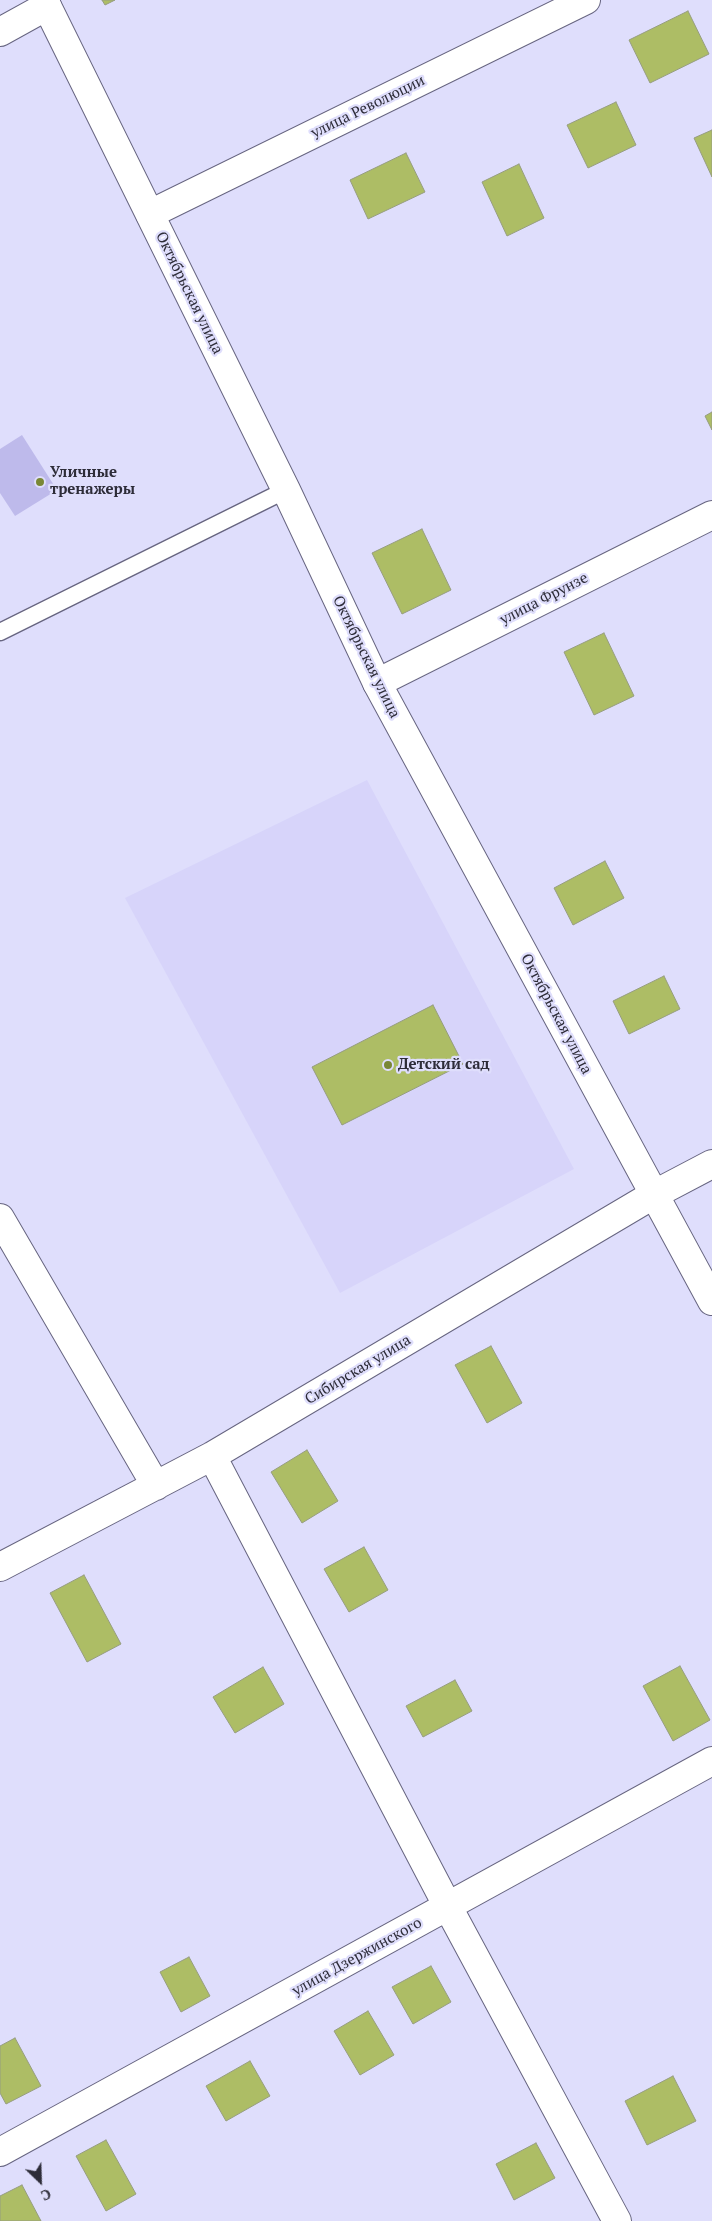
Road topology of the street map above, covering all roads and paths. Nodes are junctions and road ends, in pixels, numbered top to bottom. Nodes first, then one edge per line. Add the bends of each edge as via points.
1 (586, 0) edge
2 (46, 3) edge
3 (0, 32) edge
4 (150, 214) junction
5 (286, 490) junction
6 (712, 515) edge
7 (0, 632) edge
8 (377, 683) junction
9 (712, 1164) edge
10 (653, 1196) junction
11 (0, 1218) edge
12 (712, 1301) edge
13 (212, 1456) junction
14 (156, 1486) junction
15 (0, 1567) edge
16 (712, 1761) edge
17 (448, 1907) junction
18 (0, 2152) edge
19 (617, 2221) edge

1 - 4 street, улица Революции
2 - 3 street
2 - 4 street, Октябрьская улица
4 - 5 street, Октябрьская улица
5 - 7 lane
5 - 8 street, Октябрьская улица
6 - 8 street, улица Фрунзе
8 - 10 street, Октябрьская улица
9 - 10 street, Сибирская улица
10 - 12 street, Октябрьская улица
10 - 13 street, Сибирская улица
11 - 14 street
13 - 14 street, Сибирская улица
13 - 17 street
14 - 15 street, Сибирская улица
16 - 17 street, улица Дзержинского
17 - 18 street, улица Дзержинского
17 - 19 street

